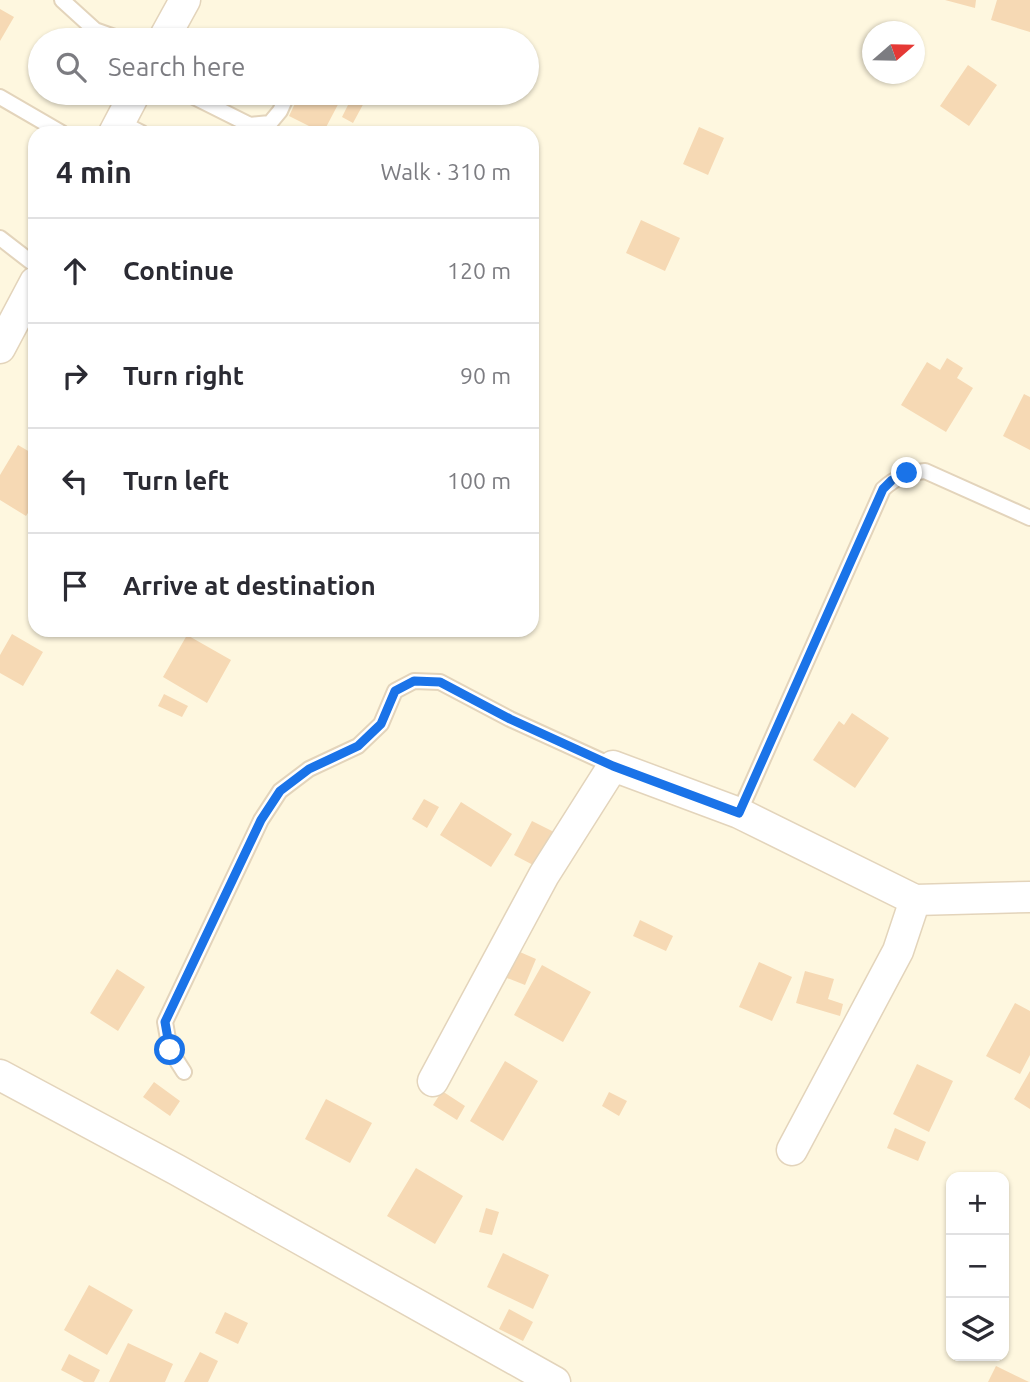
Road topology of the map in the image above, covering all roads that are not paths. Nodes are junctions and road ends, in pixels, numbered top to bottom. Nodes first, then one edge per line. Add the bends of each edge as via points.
1 (62, 0) edge
2 (185, 0) edge
3 (93, 28) edge
4 (170, 28) edge
5 (0, 97) edge
6 (132, 105) edge
7 (210, 105) edge
8 (283, 105) edge
9 (50, 126) edge
10 (126, 126) edge
11 (0, 238) edge
12 (28, 260) edge
13 (28, 295) edge
14 (0, 348) edge
15 (1030, 517) edge
16 (613, 766) junction
17 (739, 813) junction
18 (1030, 897) edge
19 (915, 900) junction
20 (184, 1072) dead end
21 (0, 1075) edge
22 (433, 1081) dead end
23 (792, 1150) dead end
24 (555, 1382) edge

1 - 3 lane
2 - 4 street
5 - 9 lane
6 - 10 street
7 - 8 lane via 250,125 270,122
11 - 12 lane
13 - 14 street
15 - 17 lane via 925,471 907,473 883,489
16 - 17 street
16 - 20 lane via 440,682 414,681 395,691 381,724 358,746 309,769 280,791 261,820 165,1022 170,1050
16 - 22 street via 544,875
17 - 19 street
18 - 19 street
19 - 23 street via 898,951
21 - 24 street

